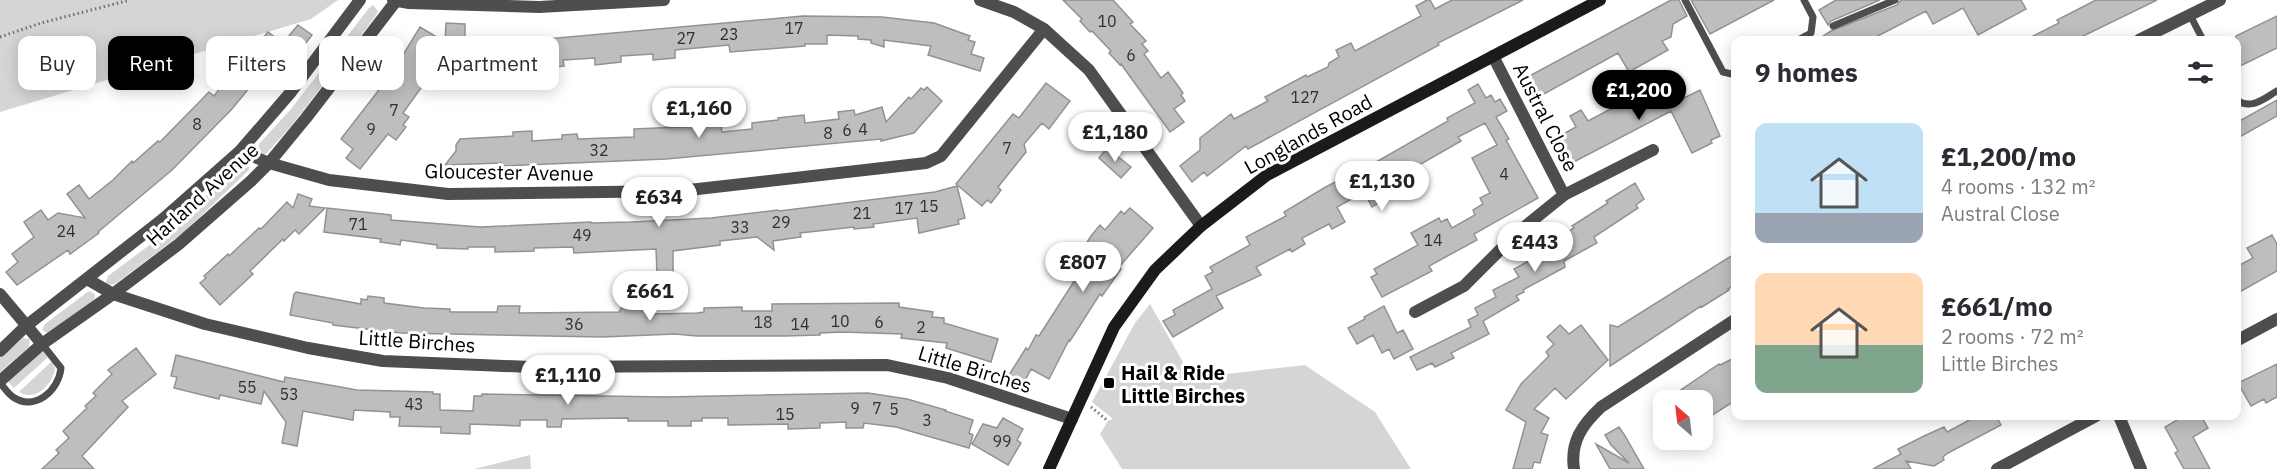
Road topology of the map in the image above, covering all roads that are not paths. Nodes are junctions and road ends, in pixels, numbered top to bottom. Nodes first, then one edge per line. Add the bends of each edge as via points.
1 (394, 0) edge
2 (664, 0) edge
3 (980, 0) edge
4 (1600, 0) edge
5 (1685, 0) edge
6 (1804, 0) edge
7 (1895, 0) edge
8 (2220, 0) edge
9 (410, 2) edge
10 (357, 4) edge
11 (2190, 15) junction
12 (1833, 26) dead end
13 (1044, 30) junction
14 (1805, 36) edge
15 (2147, 36) edge
16 (2201, 36) edge
17 (1493, 56) junction
18 (1731, 74) edge
19 (2277, 91) edge
20 (2241, 102) edge
21 (1653, 150) dead end
22 (240, 151) junction
23 (269, 163) junction
24 (1564, 195) junction
25 (1201, 226) junction
26 (87, 279) junction
27 (0, 294) edge
28 (113, 294) junction
29 (1415, 312) dead end
30 (2277, 319) edge
31 (1731, 322) edge
32 (26, 327) junction
33 (2241, 338) edge
34 (42, 344) junction
35 (0, 351) edge
36 (0, 382) edge
37 (1071, 420) junction
38 (2089, 420) edge
39 (2121, 420) edge
40 (1049, 469) edge
41 (1574, 469) edge
42 (1997, 469) edge
43 (2141, 469) edge

1 - 9 street
1 - 23 street, Harland Avenue
2 - 9 street via 538,7
3 - 13 street via 1014,12
4 - 17 street, Longlands Road
5 - 18 lane via 1723,72
6 - 14 lane via 1813,17 1811,33
7 - 12 lane
8 - 11 street
10 - 22 street, Harland Avenue via 291,92
11 - 15 street
11 - 16 lane
13 - 23 street, Gloucester Avenue via 941,156 926,163 680,191 448,194 328,180
13 - 25 street via 1089,70
17 - 24 street, Austral Close
17 - 25 street, Longlands Road via 1267,175
19 - 20 lane via 2254,104
21 - 24 street, Austral Close
22 - 23 street, Gloucester Avenue
22 - 26 street, Harland Avenue
23 - 28 street, Harland Avenue via 202,224
24 - 29 street, Austral Close via 1517,233 1464,286
25 - 37 street, Longlands Road via 1155,270 1114,327
26 - 28 street, Little Birches
26 - 32 street, Harland Avenue
27 - 32 street
28 - 34 street, Harland Avenue
28 - 37 street, Little Birches via 205,324 383,361 530,367 887,365 948,378
30 - 33 street
31 - 41 street via 1588,419 1573,446
32 - 34 street
32 - 35 street, Harland Avenue
34 - 36 street, Harland Avenue
34 - 36 lane via 61,368 52,392 39,400 21,401
37 - 40 street, Longlands Road
38 - 42 street
39 - 43 street

